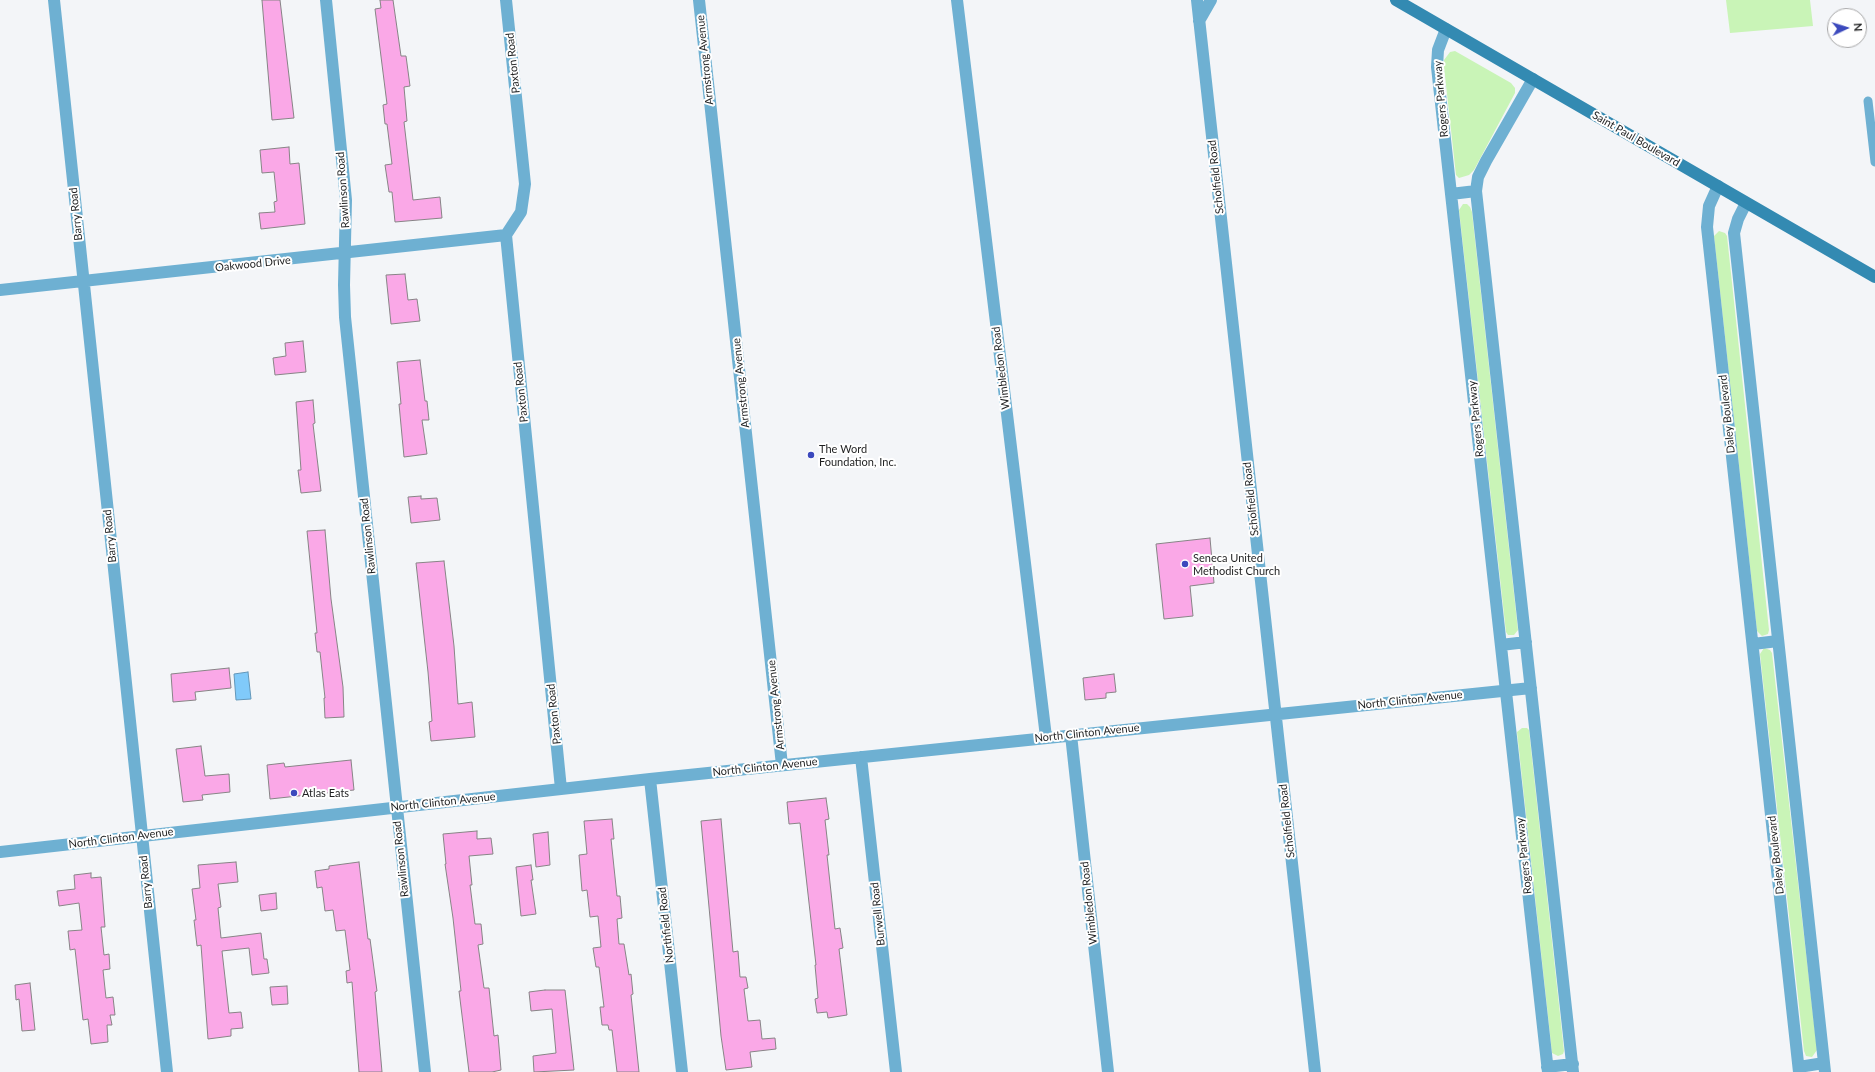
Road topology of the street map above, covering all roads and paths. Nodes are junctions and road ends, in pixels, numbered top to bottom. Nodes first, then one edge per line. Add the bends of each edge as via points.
1 (54, 0) edge
2 (326, 0) edge
3 (506, 0) edge
4 (699, 0) edge
5 (957, 0) edge
6 (1197, 0) edge
7 (1211, 0) edge
8 (1396, 0) edge
9 (1199, 21) junction
10 (1446, 30) junction
11 (1533, 79) junction
12 (1868, 101) dead end
13 (1875, 162) edge
14 (1718, 186) junction
15 (1476, 192) junction
16 (1451, 194) junction
17 (1746, 203) junction
18 (506, 235) junction
19 (345, 254) junction
20 (1875, 277) edge
21 (83, 282) junction
22 (0, 290) edge
23 (1778, 641) junction
24 (1526, 642) junction
25 (1753, 644) junction
26 (1501, 645) junction
27 (1531, 688) junction
28 (1506, 691) junction
29 (1275, 714) junction
30 (1071, 734) junction
31 (1046, 737) junction
32 (861, 757) junction
33 (782, 765) junction
34 (650, 779) junction
35 (561, 789) junction
36 (396, 807) junction
37 (141, 836) junction
38 (0, 852) edge
39 (1573, 1068) edge
40 (1825, 1068) edge
41 (1548, 1069) edge
42 (1799, 1069) edge
43 (167, 1072) edge
44 (425, 1072) edge
45 (682, 1072) edge
46 (896, 1072) edge
47 (1108, 1072) edge
48 (1315, 1072) edge

1 - 21 street, Barry Road
2 - 19 street, Rawlinson Road via 346,200
3 - 18 street, Paxton Road via 525,184 521,212
4 - 33 street, Armstrong Avenue
5 - 31 street, Wimbledon Road
6 - 9 street, Scholfield Road
7 - 9 street
8 - 10 main road, Saint Paul Boulevard
9 - 29 street, Scholfield Road
10 - 11 main road, Saint Paul Boulevard
10 - 16 street, Rogers Parkway via 1438,50 1437,66
11 - 14 main road, Saint Paul Boulevard
11 - 15 street, Rogers Parkway via 1486,161 1478,177
12 - 13 lane
14 - 17 main road, Saint Paul Boulevard
14 - 25 street, Daley Boulevard via 1709,206 1707,227
15 - 16 street
15 - 24 street, Rogers Parkway
16 - 26 street, Rogers Parkway
17 - 20 main road, Saint Paul Boulevard
17 - 23 street, Daley Boulevard via 1734,233
18 - 19 street, Oakwood Drive
18 - 35 street, Paxton Road
19 - 21 street, Oakwood Drive
19 - 36 street, Rawlinson Road via 345,317
21 - 22 street, Oakwood Drive
21 - 37 street, Barry Road
23 - 25 street
23 - 40 street, Daley Boulevard
24 - 26 street
24 - 27 street, Rogers Parkway
25 - 42 street, Daley Boulevard
26 - 28 street, Rogers Parkway
27 - 28 street, North Clinton Avenue
27 - 39 street, Rogers Parkway
28 - 29 street, North Clinton Avenue
28 - 41 street, Rogers Parkway
29 - 30 street, North Clinton Avenue
29 - 48 street, Scholfield Road
30 - 31 street, North Clinton Avenue
30 - 47 street, Wimbledon Road
31 - 32 street, North Clinton Avenue
32 - 33 street, North Clinton Avenue
32 - 46 street, Burwell Road
33 - 34 street, North Clinton Avenue
34 - 35 street, North Clinton Avenue
34 - 45 street, Northfield Road
35 - 36 street, North Clinton Avenue
36 - 37 street, North Clinton Avenue
36 - 44 street, Rawlinson Road
37 - 38 street, North Clinton Avenue
37 - 43 street, Barry Road
39 - 41 street, Rogers Parkway
40 - 42 street, Daley Boulevard

